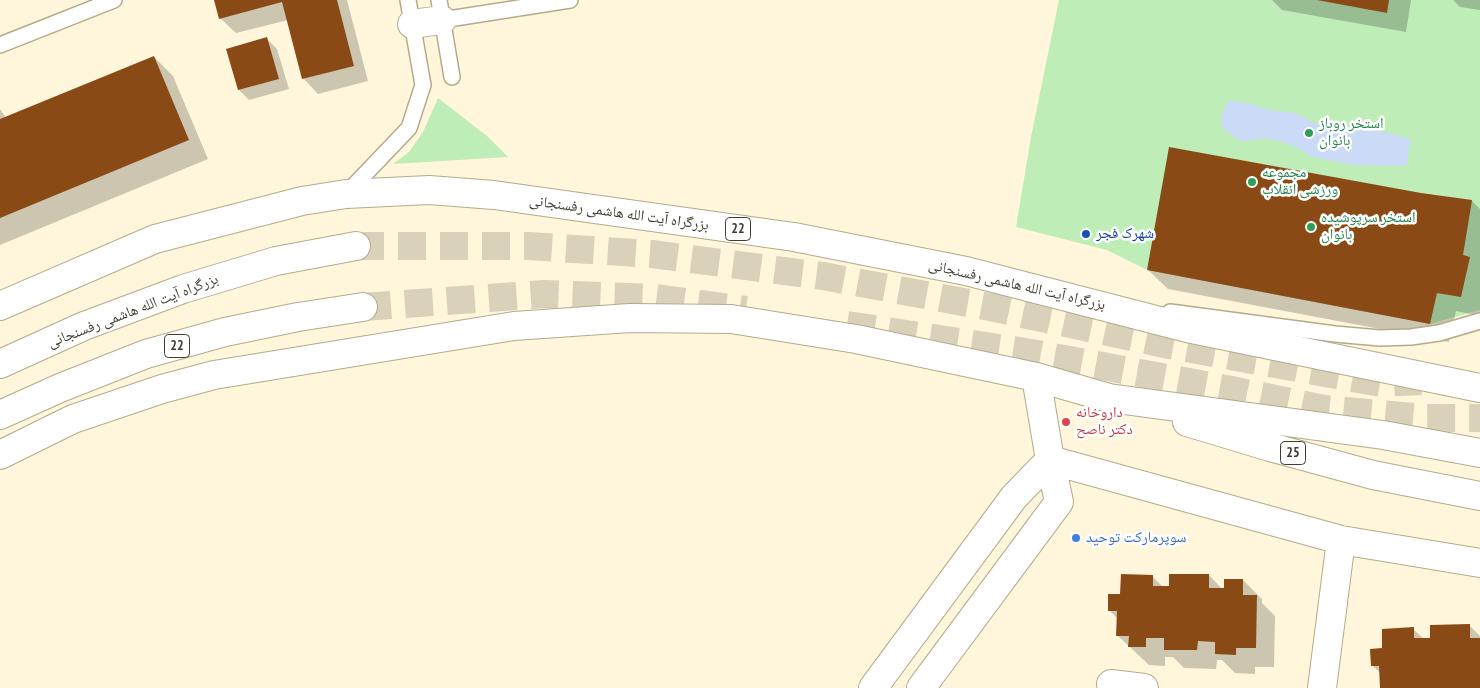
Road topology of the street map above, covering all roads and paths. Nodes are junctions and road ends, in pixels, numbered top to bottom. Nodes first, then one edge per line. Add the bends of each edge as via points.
1 (114, 0) edge
2 (570, 0) edge
3 (440, 10) edge
4 (410, 12) edge
5 (0, 45) edge
6 (452, 77) dead end
7 (346, 194) junction
8 (356, 246) tunnel mouth
9 (1098, 303) junction
10 (0, 306) edge
11 (363, 307) tunnel mouth
12 (1480, 320) edge
13 (0, 364) edge
14 (1036, 377) junction
15 (1480, 388) edge
16 (1109, 398) junction
17 (0, 415) edge
18 (1480, 453) edge
19 (0, 455) edge
20 (1050, 460) junction
21 (1480, 496) edge
22 (1341, 540) junction
23 (1480, 563) edge
24 (1111, 684) dead end
25 (873, 688) edge
26 (921, 688) edge
27 (1144, 688) edge
28 (1322, 688) edge

1 - 5 lane
2 - 3 lane
3 - 4 main road
3 - 6 lane
4 - 7 lane via 422,85 410,128
7 - 9 main road, بزرگراه آیت الله هاشمی رفسنجانی / 22 via 429,190 494,195 794,237 966,270
7 - 10 main road, بزرگراه آیت الله هاشمی رفسنجانی / 22 via 302,201 155,239
8 - 13 main road, بزرگراه آیت الله هاشمی رفسنجانی via 276,261 183,289 84,326
9 - 12 lane via 1380,338 1439,333
9 - 15 main road, بزرگراه آیت الله هاشمی رفسنجانی / 22 via 1187,328
11 - 17 main road, 22 via 225,332 146,354
14 - 16 main road
14 - 19 main road via 856,339 731,319 630,318 514,326 214,375 73,420
14 - 20 main road
16 - 18 main road via 1383,435
16 - 21 main road, 25 via 1373,475
20 - 22 main road
20 - 25 main road via 1014,497
20 - 26 main road via 1059,502
22 - 23 main road
22 - 28 main road
24 - 27 main road

